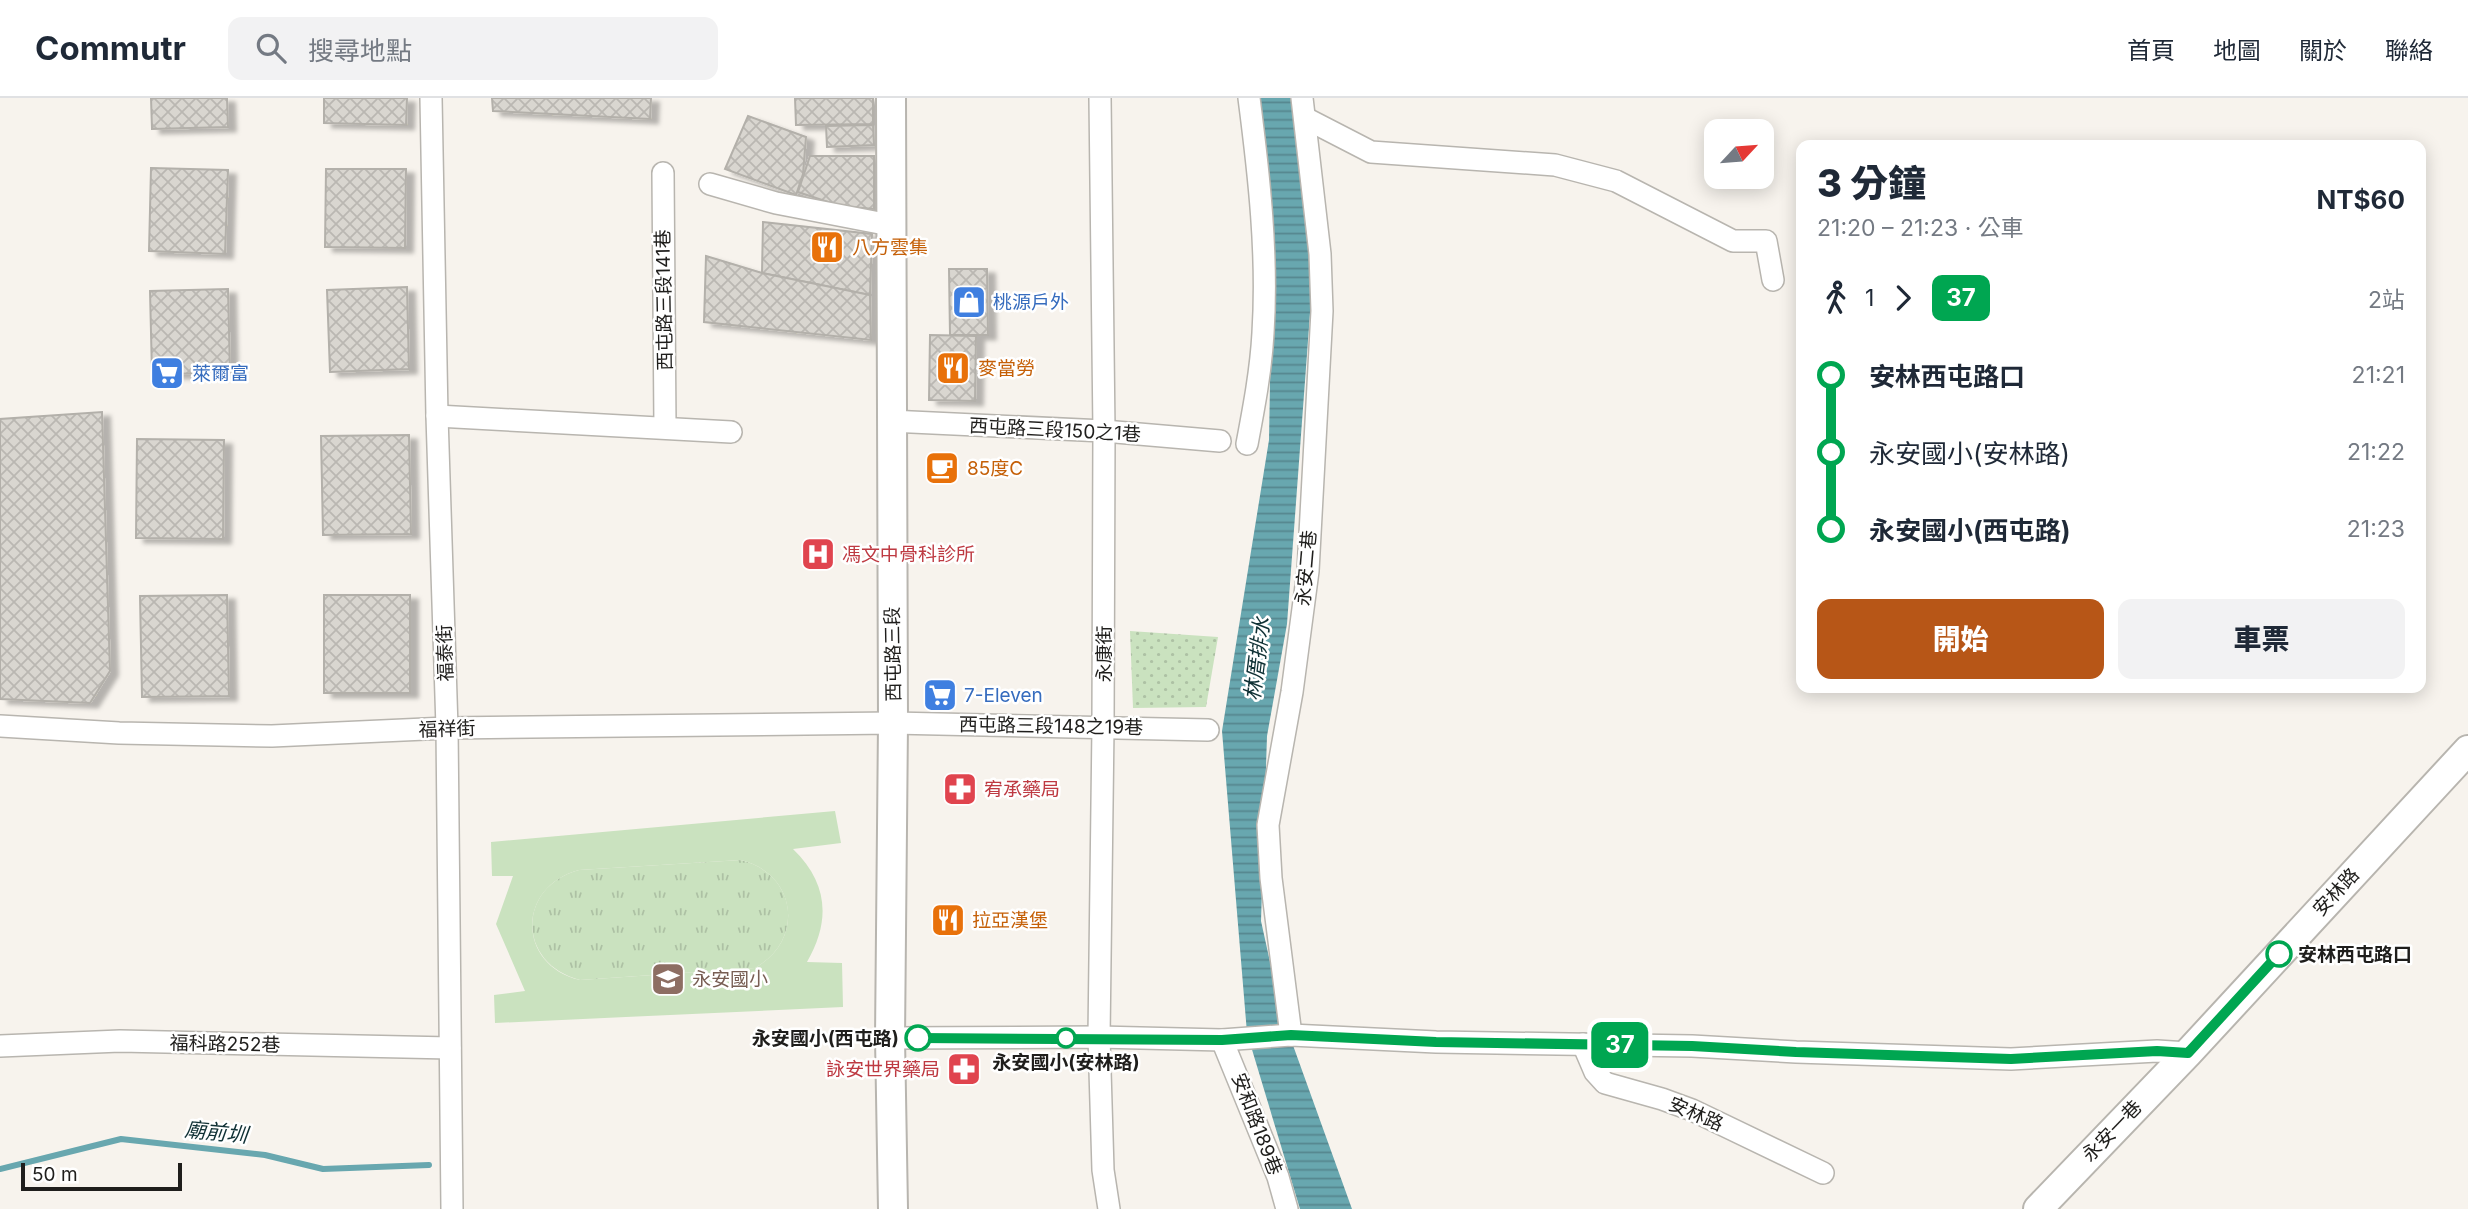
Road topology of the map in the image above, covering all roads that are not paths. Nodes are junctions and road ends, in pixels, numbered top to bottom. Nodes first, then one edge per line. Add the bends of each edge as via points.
1 (431, 98) edge
2 (891, 98) edge
3 (1100, 98) edge
4 (1249, 98) edge
5 (1304, 108) edge
6 (663, 173) dead end
7 (710, 184) dead end
8 (890, 225) junction
9 (1773, 280) dead end
10 (437, 415) junction
11 (890, 421) junction
12 (665, 428) junction
13 (1104, 431) junction
14 (731, 432) dead end
15 (1220, 442) dead end
16 (1247, 444) dead end
17 (893, 723) junction
18 (0, 726) edge
19 (1103, 727) junction
20 (447, 728) junction
21 (1208, 730) dead end
22 (2468, 750) edge
23 (1291, 1035) junction
24 (1099, 1037) junction
25 (890, 1038) junction
26 (1226, 1040) junction
27 (1583, 1044) junction
28 (0, 1046) edge
29 (450, 1048) junction
30 (2188, 1053) junction
31 (1823, 1173) dead end
32 (452, 1209) edge
33 (893, 1209) edge
34 (1109, 1209) edge
35 (1287, 1209) edge
36 (2038, 1209) edge

1 - 10 street, 福泰街
2 - 8 street, 西屯路三段
3 - 13 street, 永康街
4 - 16 street via 1264,281 1258,389
5 - 9 street via 1371,152 1555,164 1616,181 1733,241 1766,241
5 - 23 street, 永安二巷 via 1320,254 1322,325 1308,571 1268,825
6 - 12 street, 西屯路三段141巷
7 - 8 street
8 - 11 street, 西屯路三段
10 - 12 street
10 - 20 street, 福泰街
11 - 13 street, 西屯路三段150之1巷
11 - 17 street, 西屯路三段
12 - 14 street
13 - 15 street, 西屯路三段150之1巷
13 - 19 street, 永康街
17 - 19 street, 西屯路三段148之19巷
17 - 20 street, 福祥街
17 - 25 street, 西屯路三段
18 - 20 street, 福祥街 via 272,736
19 - 21 street, 西屯路三段148之19巷
19 - 24 street, 永康街
20 - 29 street, 福泰街
22 - 30 street, 安林路
23 - 26 street
23 - 27 street
24 - 25 street
24 - 26 street
24 - 34 street, 永康街 via 1103,1170
25 - 33 street, 西屯路三段
26 - 35 street, 安和路189巷
27 - 30 street via 2011,1059
27 - 31 street, 安林路 via 1605,1083 1692,1110
28 - 29 street, 福科路252巷 via 120,1041
29 - 32 street, 福泰街
30 - 36 street, 永安一巷

